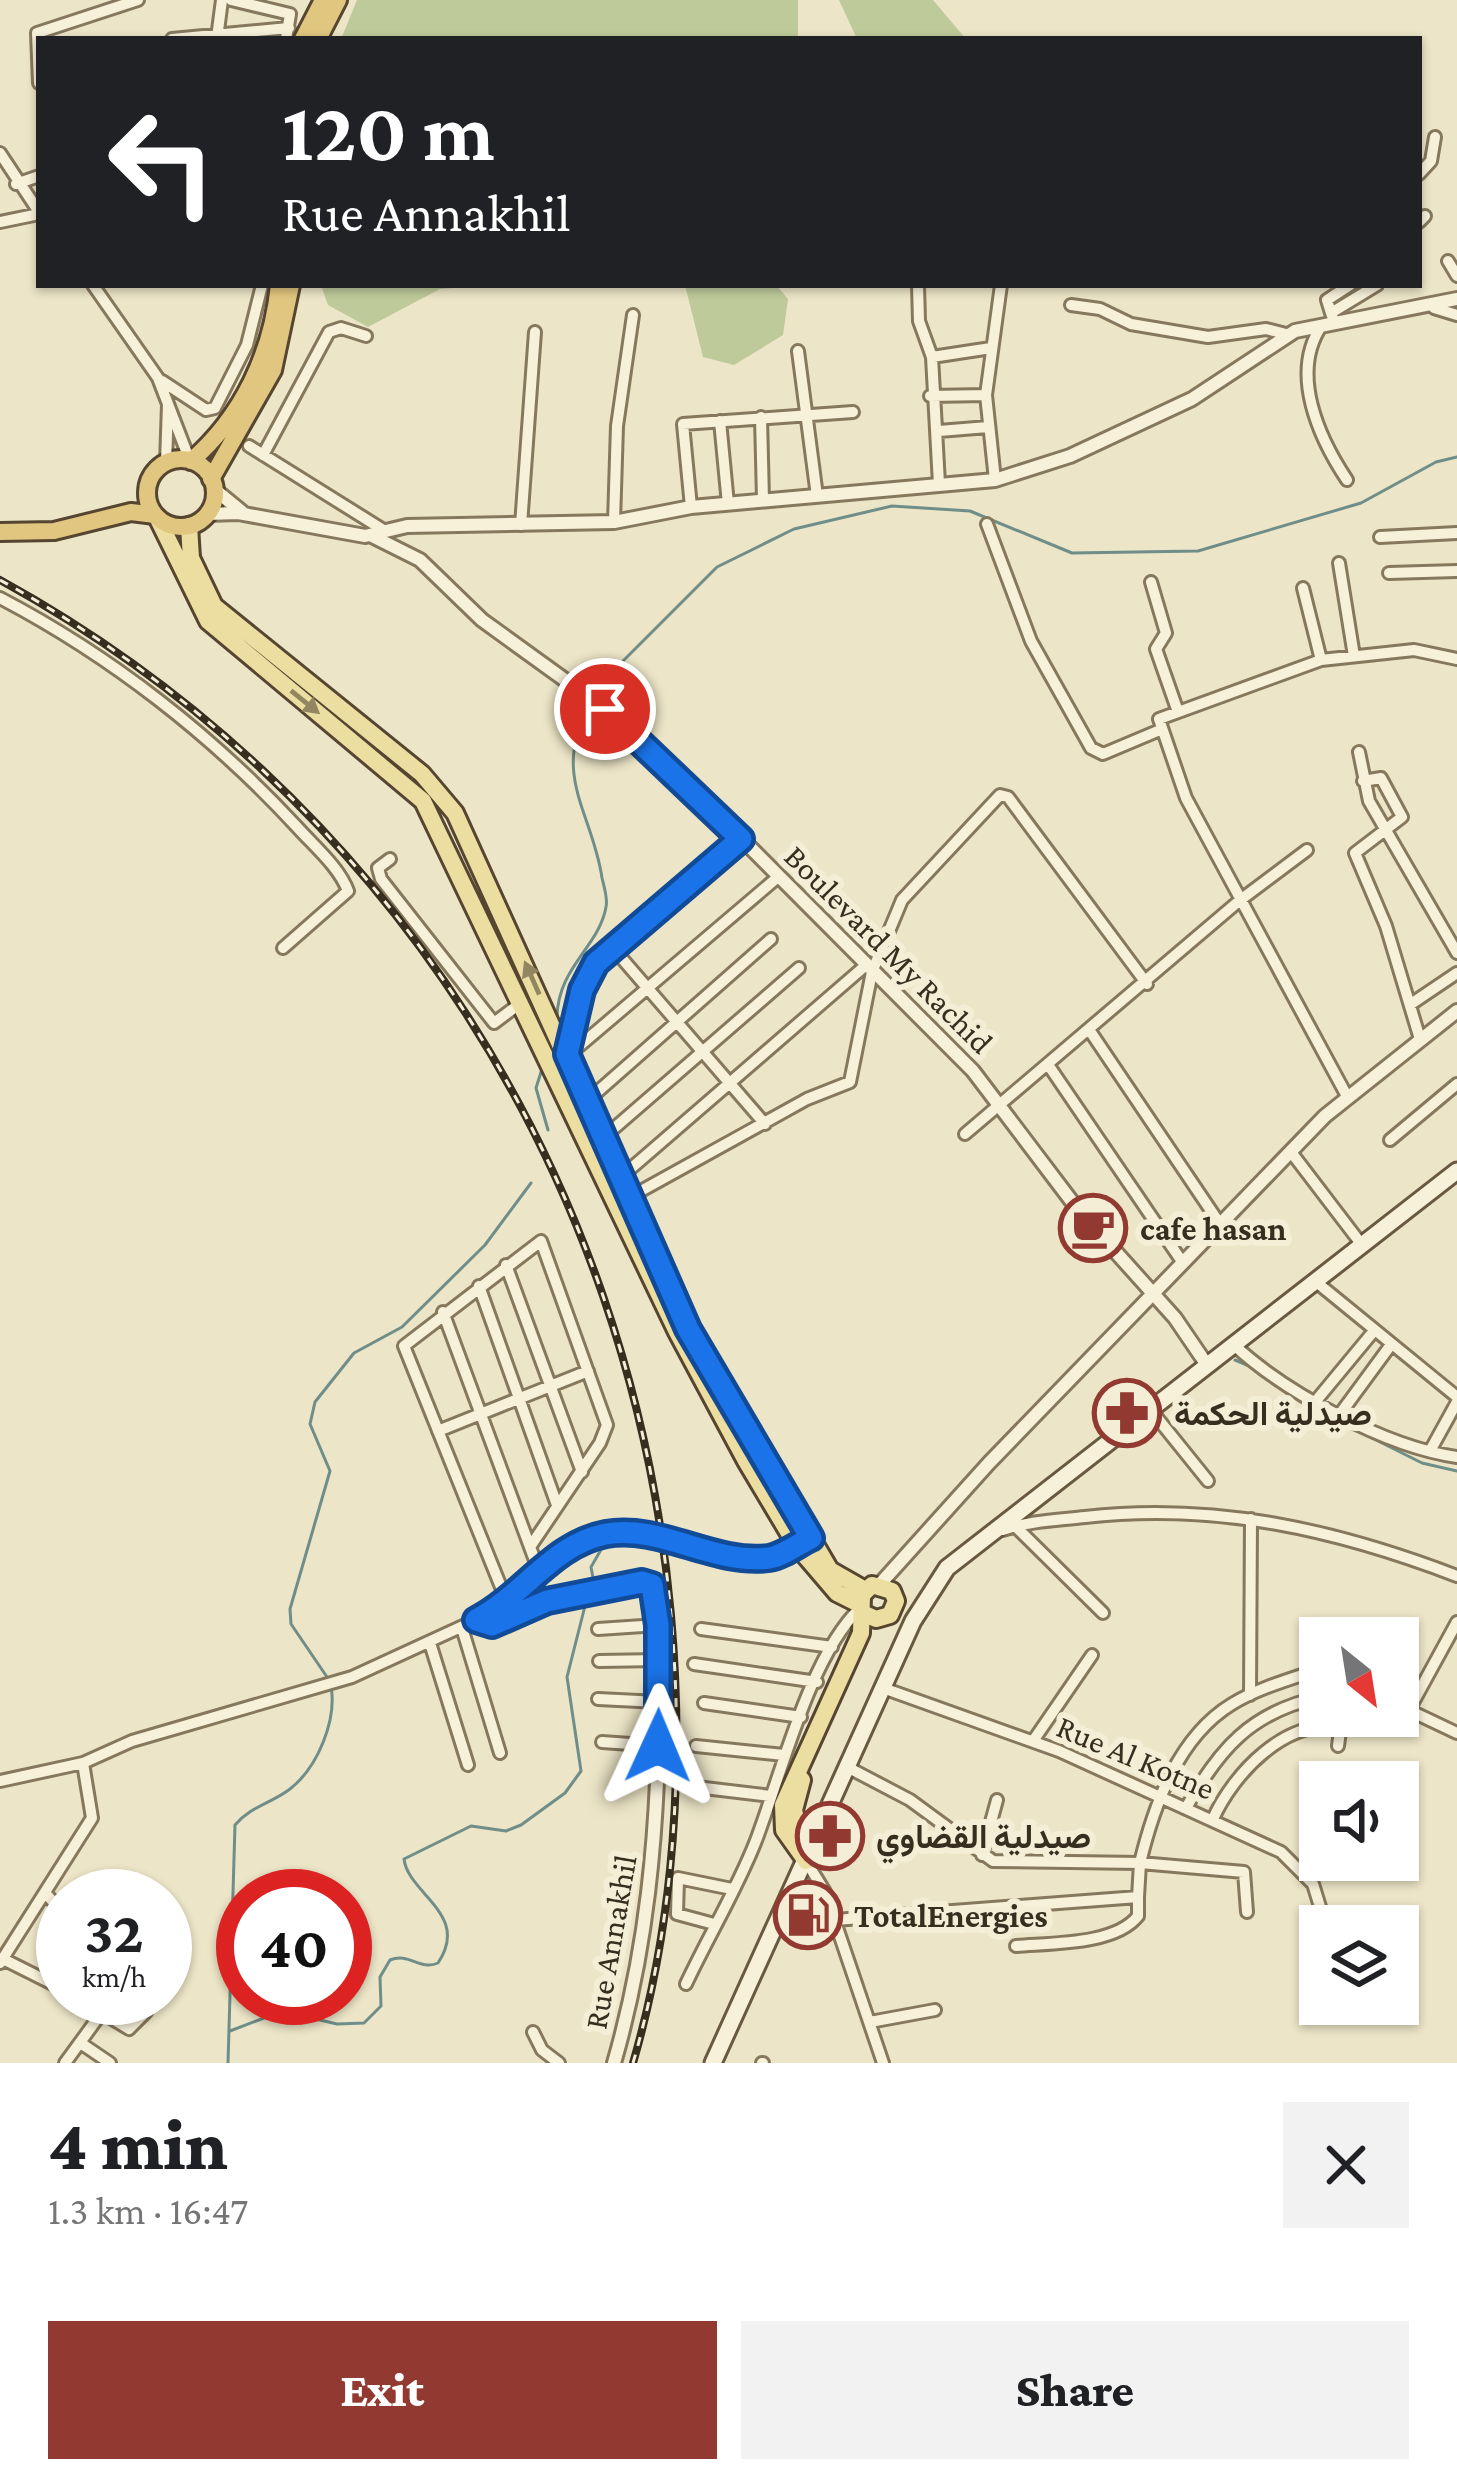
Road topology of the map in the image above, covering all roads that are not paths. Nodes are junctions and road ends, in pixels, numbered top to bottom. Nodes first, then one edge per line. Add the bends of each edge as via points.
1 (138, 0) edge
2 (222, 0) edge
3 (231, 0) edge
4 (322, 0) edge
5 (338, 0) edge
6 (121, 1) edge
7 (293, 35) edge
8 (37, 36) edge
9 (217, 36) edge
10 (320, 36) edge
11 (1435, 137) dead end
12 (0, 153) edge
13 (1422, 171) edge
14 (36, 177) edge
15 (16, 184) junction
16 (36, 209) edge
17 (36, 214) edge
18 (0, 222) edge
19 (1448, 261) dead end
20 (1457, 276) edge
21 (95, 288) edge
22 (261, 288) edge
23 (278, 288) edge
24 (290, 288) edge
25 (917, 288) edge
26 (1001, 288) edge
27 (1345, 288) edge
28 (1374, 288) edge
29 (1457, 299) edge
30 (1071, 305) dead end
31 (1434, 308) junction
32 (633, 315) dead end
33 (1457, 315) edge
34 (1329, 320) junction
35 (535, 332) dead end
36 (1298, 332) junction
37 (366, 336) dead end
38 (991, 348) junction
39 (798, 351) dead end
40 (932, 357) junction
41 (158, 378) junction
42 (166, 394) junction
43 (986, 395) junction
44 (930, 396) junction
45 (853, 412) dead end
46 (804, 415) junction
47 (761, 417) junction
48 (720, 421) junction
49 (988, 427) junction
50 (939, 430) junction
51 (249, 446) dead end
52 (263, 455) junction
53 (190, 461) junction
54 (166, 463) junction
55 (1347, 480) dead end
56 (995, 481) junction
57 (213, 484) junction
58 (939, 484) junction
59 (147, 489) junction
60 (817, 496) junction
61 (763, 500) junction
62 (728, 504) junction
63 (692, 507) junction
64 (207, 514) junction
65 (248, 515) junction
66 (156, 516) junction
67 (614, 522) junction
68 (987, 524) dead end
69 (521, 525) junction
70 (189, 526) junction
71 (0, 528) edge
72 (385, 531) junction
73 (1457, 533) edge
74 (370, 535) junction
75 (1381, 537) dead end
76 (1339, 563) dead end
77 (1457, 572) edge
78 (1388, 573) dead end
79 (1151, 582) dead end
80 (1303, 588) dead end
81 (0, 598) edge
82 (1354, 656) junction
83 (1457, 659) edge
84 (1321, 660) junction
85 (1177, 710) junction
86 (1160, 730) junction
87 (1359, 752) dead end
88 (1363, 781) junction
89 (1386, 830) junction
90 (741, 839) junction
91 (1307, 850) dead end
92 (390, 859) dead end
93 (778, 878) junction
94 (1239, 901) junction
95 (771, 939) dead end
96 (612, 947) junction
97 (284, 948) dead end
98 (1457, 953) edge
99 (799, 968) dead end
100 (868, 969) junction
101 (1457, 973) edge
102 (1147, 984) junction
103 (647, 988) junction
104 (522, 1002) junction
105 (1411, 1004) junction
106 (1457, 1011) edge
107 (676, 1022) junction
108 (1441, 1024) junction
109 (1090, 1030) junction
110 (1457, 1031) edge
111 (1420, 1039) junction
112 (569, 1054) junction
113 (706, 1054) junction
114 (1049, 1066) junction
115 (732, 1083) junction
116 (1457, 1084) edge
117 (1348, 1098) junction
118 (587, 1101) junction
119 (1002, 1107) junction
120 (765, 1124) junction
121 (965, 1134) dead end
122 (604, 1137) junction
123 (1390, 1140) dead end
124 (1291, 1152) junction
125 (1457, 1171) edge
126 (621, 1177) junction
127 (630, 1197) junction
128 (1220, 1224) junction
129 (1362, 1245) junction
130 (1183, 1263) junction
131 (506, 1265) junction
132 (1315, 1281) junction
133 (479, 1286) junction
134 (1152, 1292) junction
135 (443, 1312) junction
136 (1373, 1332) junction
137 (1234, 1345) junction
138 (1390, 1346) junction
139 (1207, 1365) junction
140 (588, 1371) junction
141 (553, 1386) junction
142 (1457, 1399) edge
143 (518, 1400) junction
144 (1316, 1402) junction
145 (1150, 1409) junction
146 (1340, 1414) junction
147 (478, 1416) junction
148 (438, 1431) junction
149 (1430, 1451) junction
150 (1457, 1456) edge
151 (582, 1472) junction
152 (1208, 1481) dead end
153 (557, 1505) junction
154 (1251, 1519) junction
155 (1015, 1526) junction
156 (986, 1535) junction
157 (803, 1542) junction
158 (530, 1546) junction
159 (540, 1574) junction
160 (1457, 1576) edge
161 (507, 1602) junction
162 (872, 1602) junction
163 (1103, 1613) dead end
164 (476, 1620) junction
165 (1457, 1622) edge
166 (658, 1625) junction
167 (462, 1628) junction
168 (598, 1629) dead end
169 (700, 1629) dead end
170 (430, 1643) junction
171 (832, 1647) junction
172 (1092, 1654) dead end
173 (659, 1660) junction
174 (599, 1661) dead end
175 (694, 1664) dead end
176 (1299, 1677) edge
177 (817, 1682) junction
178 (1419, 1683) edge
179 (883, 1688) junction
180 (1250, 1695) junction
181 (598, 1699) dead end
182 (659, 1702) junction
183 (704, 1703) dead end
184 (1299, 1704) edge
185 (1419, 1714) edge
186 (801, 1717) junction
187 (1457, 1733) edge
188 (1299, 1737) edge
189 (1340, 1737) edge
190 (1033, 1741) junction
191 (602, 1742) dead end
192 (658, 1746) junction
193 (696, 1746) dead end
194 (1338, 1746) dead end
195 (500, 1753) dead end
196 (784, 1755) junction
197 (83, 1763) junction
198 (468, 1765) dead end
199 (849, 1768) junction
200 (0, 1781) edge
201 (696, 1787) dead end
202 (771, 1796) junction
203 (1157, 1798) junction
204 (997, 1799) dead end
205 (1186, 1808) junction
206 (1213, 1819) junction
207 (982, 1855) junction
208 (806, 1861) junction
209 (1141, 1863) junction
210 (61, 1869) edge
211 (732, 1889) junction
212 (1138, 1897) junction
213 (1318, 1905) edge
214 (36, 1909) edge
215 (1247, 1912) dead end
216 (835, 1920) junction
217 (715, 1924) junction
218 (1016, 1946) dead end
219 (2, 1961) edge
220 (36, 1977) edge
221 (686, 1984) dead end
222 (935, 2010) dead end
223 (870, 2022) junction
224 (94, 2025) edge
225 (533, 2032) dead end
226 (82, 2044) junction
227 (65, 2063) edge
228 (110, 2063) edge
229 (559, 2063) edge
230 (614, 2063) edge
231 (714, 2063) edge
232 (883, 2063) edge

1 - 6 street
2 - 9 street
3 - 7 street via 288,13
4 - 7 highway
5 - 10 highway
6 - 8 street
7 - 9 street
11 - 13 street
12 - 15 street
14 - 15 street
15 - 16 street
17 - 18 street
19 - 20 street
21 - 41 street
22 - 41 street via 247,345 215,408
23 - 53 highway via 258,370 228,424
24 - 57 highway via 273,370
25 - 40 street
26 - 38 street
27 - 34 street via 1327,300
28 - 34 street
29 - 31 street
30 - 36 street via 1208,337
31 - 33 street
31 - 34 street
32 - 67 street
34 - 36 street
34 - 55 street via 1309,351 1309,386 1327,452
35 - 69 street
36 - 56 street via 1192,399
37 - 52 street via 329,332
38 - 40 street
38 - 43 street
39 - 46 street
40 - 44 street
41 - 42 street
42 - 53 street
42 - 54 street
43 - 44 street
43 - 49 street
44 - 50 street
45 - 46 street
46 - 47 street
46 - 60 street
47 - 48 street
47 - 61 street
48 - 62 street
48 - 63 street via 682,425
49 - 50 street
49 - 56 street
50 - 58 street
51 - 52 street
52 - 72 street
53 - 54 highway
53 - 57 highway
54 - 59 highway
56 - 58 street
57 - 64 highway
57 - 65 street
58 - 60 street
59 - 66 highway
59 - 71 highway via 81,516
60 - 61 street
61 - 62 street
62 - 63 street
63 - 67 street
64 - 65 street
64 - 70 highway
65 - 74 street
66 - 70 highway
66 - 71 highway via 131,512 54,531
66 -> 104 main road via 208,622 424,801
67 - 69 street
68 - 86 street via 1031,641 1091,748 1103,754
69 - 72 street
112 -> 70 main road via 454,813 422,774 214,606 191,559
72 - 74 street
73 - 75 street
74 - 90 street, Boulevard My Rachid via 411,553 482,620 577,686
76 - 82 street
77 - 78 street
79 - 85 street via 1166,632 1156,649
80 - 84 street
81 - 97 street via 95,654 215,746 333,866 348,891
82 - 83 street via 1414,650
82 - 84 street
84 - 85 street
85 - 86 street via 1161,716
86 - 94 street
87 - 88 street
88 - 89 street
88 - 89 street via 1381,778 1402,817
89 - 98 street
89 - 105 street via 1355,854
90 - 93 street, Boulevard My Rachid
90 - 96 street
91 - 94 street
92 - 104 street via 378,868 381,879 494,1023
93 - 100 street, Boulevard My Rachid
93 - 103 street
94 - 102 street
94 - 117 street
95 - 107 street
96 - 103 street
96 - 112 street via 582,990
99 - 113 street
100 - 102 street via 912,884 1004,794
100 - 115 street
100 - 119 street, Boulevard My Rachid
100 - 120 street via 852,1080
101 - 105 street
102 - 109 street
103 - 107 street
103 - 112 street
104 - 157 main road via 677,1332
105 - 111 street
106 - 108 street
107 - 113 street
107 - 118 street
108 - 110 street
108 - 111 street
109 - 114 street
109 - 128 street
111 - 117 street
112 - 118 main road
113 - 115 street
113 - 122 street
114 - 119 street
114 - 130 street
115 - 120 street
115 - 126 street
116 - 123 street
117 - 124 street
118 - 122 main road
119 - 121 street
119 - 134 street, Boulevard My Rachid
120 - 127 street
122 - 126 main road
124 - 128 street
124 - 129 street
125 - 129 main road
126 - 127 main road
127 - 157 main road via 688,1329
128 - 130 street
129 - 132 main road
130 - 134 street
131 - 133 street
131 - 140 street via 544,1243
131 - 141 street
132 - 136 street
132 - 137 main road
133 - 135 street
133 - 143 street
134 - 139 street, Boulevard My Rachid
134 - 162 street
135 - 147 street
135 - 148 street via 404,1346
136 - 138 street
136 - 144 street
137 - 139 main road
137 - 144 street
138 - 142 street
138 - 146 street
139 - 145 main road
140 - 141 street
140 - 151 street via 607,1425
141 - 143 street
141 - 151 street
142 - 149 street
143 - 147 street
143 - 153 street
144 - 146 street
145 - 152 street
145 - 156 main road
146 - 149 street
147 - 148 street
147 - 158 street
148 - 161 street
149 - 150 street
151 - 153 street
153 - 158 street
154 - 155 street via 1146,1512
154 - 160 street via 1355,1539
154 - 180 street
155 - 156 street
155 - 163 street
156 - 179 main road via 924,1601
157 - 159 street, bridge via 774,1558 729,1558 613,1533 558,1555
157 - 162 main road
158 - 159 street
159 - 161 street
161 - 164 street
162 - 171 street
162 - 208 main road via 783,1804 784,1830
164 - 166 street, Rue Annakhil via 496,1624 547,1601 646,1582 655,1590
164 - 167 street
165 - 178 street
166 - 168 street
166 - 173 street, Rue Annakhil
167 - 170 street
167 - 195 street
169 - 171 street
170 - 197 street
170 - 198 street
171 - 177 street
172 - 190 street
173 - 174 street
173 - 182 street, Rue Annakhil
175 - 177 street
176 - 180 street
177 - 186 street
179 - 190 street, Rue Al Kotne
179 - 199 main road
180 - 203 street via 1208,1723
181 - 182 street
182 - 192 street, Rue Annakhil
183 - 186 street
184 - 205 street via 1232,1737
185 - 187 street
186 - 196 street
188 - 206 street via 1251,1761
189 - 194 street
190 - 203 street, Rue Al Kotne
191 - 192 street
192 - 230 street, Rue Annakhil via 652,1879
193 - 196 street
196 - 202 street
197 - 200 street
197 - 210 street via 93,1814
199 - 207 street via 910,1800
199 - 208 main road
201 - 202 street
202 - 211 street
203 - 205 street, Rue Al Kotne
203 - 209 street
204 - 207 street
205 - 206 street, Rue Al Kotne
206 - 213 street, Rue Al Kotne via 1304,1870
207 - 209 street
208 - 216 street
208 - 231 main road
209 - 212 street
209 - 215 street via 1244,1872
211 - 217 street
211 - 217 street via 678,1879 677,1915
212 - 216 street
212 - 218 street via 1131,1924
214 - 219 street
216 - 223 street
217 - 221 street
219 - 220 street
222 - 223 street
223 - 232 street
224 - 226 street
225 - 229 street
226 - 227 street
226 - 228 street

